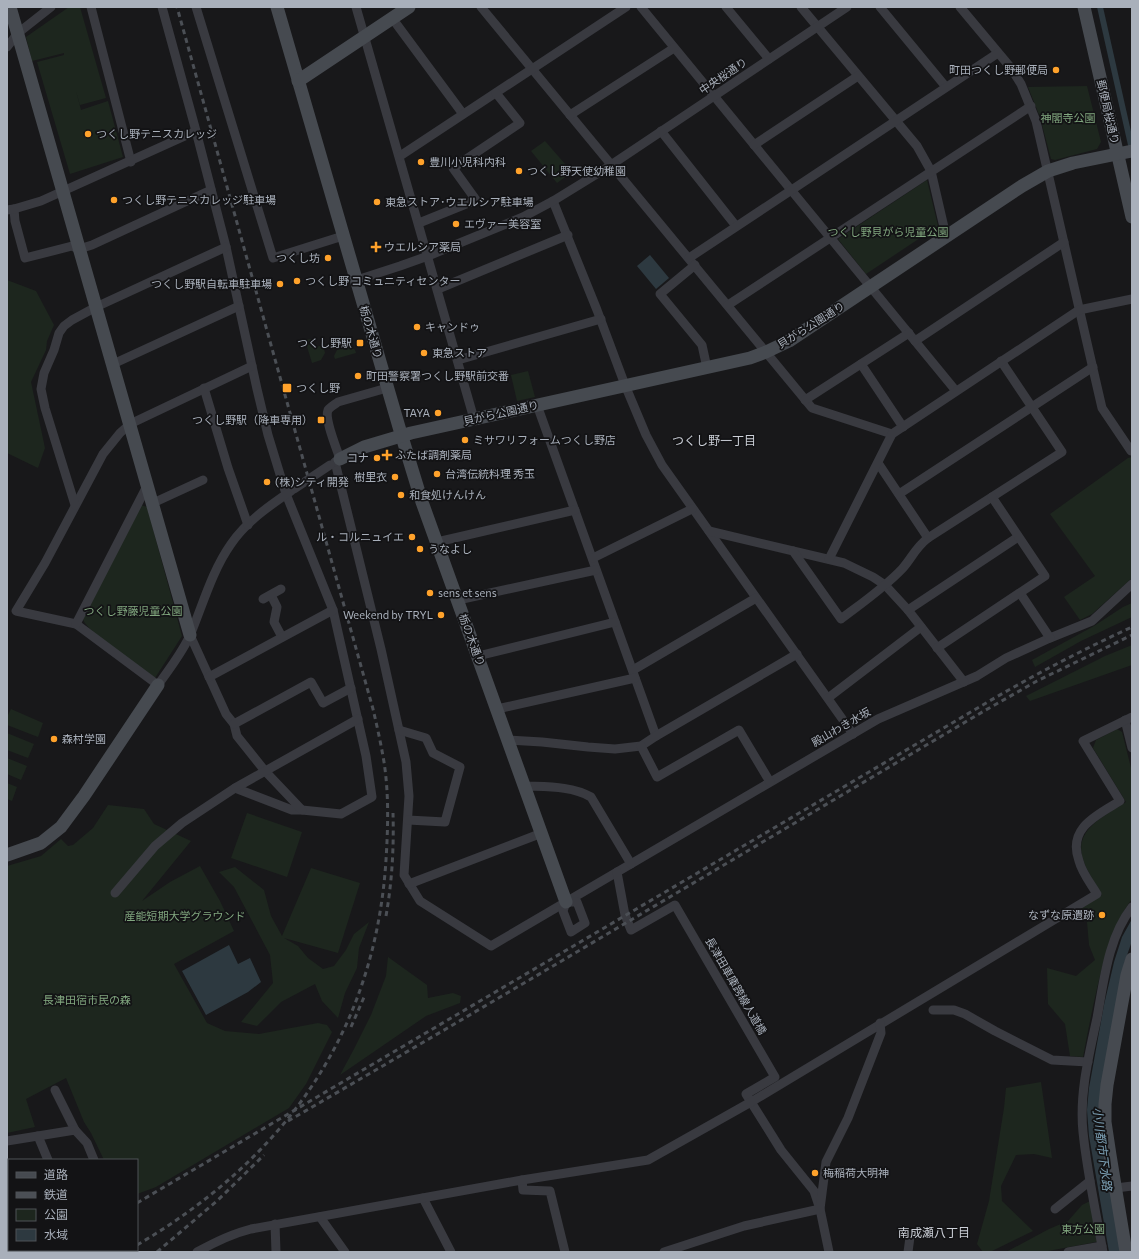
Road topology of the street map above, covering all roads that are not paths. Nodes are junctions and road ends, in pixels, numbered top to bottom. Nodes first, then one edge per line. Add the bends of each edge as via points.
1 (10, 7) edge
2 (51, 7) edge
3 (91, 7) edge
4 (162, 7) edge
5 (196, 7) edge
6 (277, 7) edge
7 (356, 7) edge
8 (409, 7) edge
9 (481, 7) edge
10 (626, 7) edge
11 (641, 7) edge
12 (726, 7) edge
13 (801, 7) edge
14 (847, 7) edge
15 (880, 7) edge
16 (960, 7) edge
17 (1084, 7) edge
18 (392, 18) junction
19 (817, 27) junction
20 (18, 33) junction
21 (364, 36) junction
22 (7, 48) edge
23 (674, 48) junction
24 (998, 53) junction
25 (769, 59) junction
26 (532, 69) junction
27 (858, 76) junction
28 (298, 81) junction
29 (946, 87) junction
30 (496, 93) junction
31 (714, 96) junction
32 (1031, 106) junction
33 (464, 114) junction
34 (570, 115) junction
35 (895, 120) junction
36 (196, 131) junction
37 (661, 131) junction
38 (754, 145) junction
39 (1132, 151) edge
40 (1118, 154) junction
41 (400, 156) junction
42 (131, 162) junction
43 (611, 164) junction
44 (931, 171) junction
45 (1048, 171) junction
46 (791, 189) junction
47 (211, 190) junction
48 (63, 192) junction
49 (553, 201) junction
50 (10, 209) edge
51 (1132, 217) edge
52 (419, 223) junction
53 (736, 226) junction
54 (343, 236) junction
55 (568, 236) junction
56 (946, 236) junction
57 (830, 238) junction
58 (1064, 242) junction
59 (226, 247) junction
60 (79, 249) junction
61 (427, 252) junction
62 (692, 261) junction
63 (363, 278) dead end
64 (871, 287) junction
65 (438, 289) junction
66 (1132, 299) edge
67 (728, 305) junction
68 (239, 306) junction
69 (96, 307) junction
70 (1079, 310) junction
71 (601, 319) junction
72 (909, 333) junction
73 (915, 341) junction
74 (766, 352) junction
75 (458, 360) junction
76 (1002, 361) junction
77 (113, 364) junction
78 (861, 364) junction
79 (252, 366) junction
80 (1093, 367) junction
81 (707, 368) junction
82 (625, 385) junction
83 (204, 388) junction
84 (387, 388) junction
85 (956, 391) junction
86 (805, 400) junction
87 (537, 405) junction
88 (1032, 407) junction
89 (474, 419) junction
90 (130, 424) junction
91 (903, 427) junction
92 (892, 434) junction
93 (401, 436) junction
94 (1132, 451) edge
95 (335, 462) junction
96 (878, 463) junction
97 (203, 480) dead end
98 (147, 486) junction
99 (290, 492) junction
100 (899, 494) junction
101 (992, 497) junction
102 (153, 503) junction
103 (75, 505) junction
104 (692, 509) junction
105 (575, 510) junction
106 (248, 525) junction
107 (709, 531) junction
108 (1018, 536) junction
109 (928, 538) junction
110 (437, 542) junction
111 (793, 551) junction
112 (593, 558) junction
113 (829, 560) junction
114 (596, 570) junction
115 (1132, 584) edge
116 (885, 585) junction
117 (281, 589) dead end
118 (1020, 593) junction
119 (756, 598) junction
120 (458, 600) junction
121 (332, 610) junction
122 (908, 610) junction
123 (615, 622) junction
124 (76, 624) junction
125 (921, 627) junction
126 (190, 635) junction
127 (282, 637) junction
128 (1050, 638) junction
129 (937, 648) junction
130 (797, 654) junction
131 (478, 656) junction
132 (634, 674) junction
133 (209, 677) junction
134 (964, 682) junction
135 (158, 686) junction
136 (351, 688) junction
137 (828, 698) junction
138 (497, 709) junction
139 (358, 719) junction
140 (1129, 719) edge
141 (234, 724) junction
142 (400, 730) junction
143 (853, 734) junction
144 (656, 736) junction
145 (508, 740) junction
146 (641, 746) junction
147 (1132, 748) edge
148 (265, 771) junction
149 (770, 782) junction
150 (525, 786) junction
151 (235, 788) junction
152 (302, 810) junction
153 (408, 820) junction
154 (542, 833) junction
155 (7, 855) edge
156 (631, 864) junction
157 (617, 872) junction
158 (409, 884) junction
159 (115, 893) dead end
160 (566, 902) junction
161 (1132, 907) edge
162 (1132, 959) edge
163 (933, 1010) dead end
164 (880, 1023) junction
165 (1088, 1062) junction
166 (55, 1090) dead end
167 (751, 1102) junction
168 (75, 1130) junction
169 (38, 1136) junction
170 (7, 1141) edge
171 (48, 1159) edge
172 (94, 1159) edge
173 (522, 1180) junction
174 (1090, 1181) junction
175 (1132, 1186) edge
176 (1116, 1188) junction
177 (423, 1198) junction
178 (820, 1209) junction
179 (1055, 1209) dead end
180 (320, 1217) junction
181 (275, 1224) junction
182 (910, 1237) dead end
183 (1127, 1246) edge
184 (690, 1248) edge
185 (1102, 1249) edge
186 (197, 1252) edge
187 (276, 1252) edge
188 (345, 1252) edge
189 (451, 1252) edge
190 (565, 1252) edge
191 (664, 1252) edge
192 (829, 1252) edge
193 (908, 1252) edge
194 (1068, 1252) edge

1 - 20 street
2 - 20 street
3 - 42 street
4 - 36 street
5 - 54 street via 273,258
6 - 28 street, 栃の木通り
7 - 21 street
8 - 18 street
9 - 26 street
10 - 26 street
11 - 23 street
12 - 25 street
13 - 19 street
14 - 19 street, 中央桜通り
15 - 29 street
16 - 24 street
17 - 40 street, 郵便局桜通り
18 - 21 street
18 - 33 street
19 - 25 street, 中央桜通り
19 - 27 street
20 - 22 street
20 - 48 street
21 - 28 street
21 - 41 street
23 - 31 street
23 - 34 street
24 - 29 street
24 - 32 street via 1021,84
25 - 31 street, 中央桜通り
26 - 30 street
26 - 34 street
27 - 35 street
27 - 38 street
28 - 54 street, 栃の木通り
29 - 35 street
30 - 33 street
30 - 52 street via 520,123 453,168 476,200
31 - 37 street, 中央桜通り
31 - 38 street
32 - 44 street
32 - 45 street
33 - 41 street
34 - 43 street
35 - 44 street via 917,146
35 - 46 street
36 - 42 street
36 - 47 street
37 - 43 street, 中央桜通り
37 - 53 street
38 - 46 street
39 - 40 street, 貝がら公園通り
40 - 45 street, 貝がら公園通り
40 - 51 street, 郵便局桜通り
41 - 52 street
42 - 48 street
43 - 49 street, 中央桜通り
43 - 62 street
44 - 56 street
44 - 57 street
45 - 56 street, 貝がら公園通り
45 - 58 street
46 - 53 street
46 - 57 street
47 - 59 street
47 - 60 street
48 - 50 street
48 - 60 street
49 - 55 street
49 - 61 street, 中央桜通り via 523,217
50 - 60 street via 25,258 72,246
52 - 61 street
53 - 62 street
54 - 84 street, 栃の木通り
55 - 65 street
55 - 71 street
56 - 64 street, 貝がら公園通り
57 - 64 street
57 - 67 street
58 - 70 street
58 - 73 street
59 - 68 street
59 - 69 street
60 - 69 street
61 - 63 street, 中央桜通り via 400,266
61 - 65 street
62 - 67 street
62 - 81 street via 660,294 702,345
64 - 72 street
64 - 74 street, 貝がら公園通り via 789,341
65 - 75 street
66 - 70 street
67 - 74 street
68 - 77 street
68 - 79 street
69 - 77 street
69 - 103 street via 72,320 59,333 44,373 41,389
70 - 76 street
70 - 80 street
71 - 75 street
71 - 82 street
72 - 73 street
72 - 78 street
73 - 85 street
74 - 81 street, 貝がら公園通り
74 - 86 street
75 - 89 street
76 - 85 street
76 - 88 street
77 - 90 street
78 - 86 street
78 - 91 street
79 - 83 street
79 - 99 street via 268,435
80 - 88 street
80 - 94 street via 1102,408
81 - 82 street, 貝がら公園通り
82 - 87 street, 貝がら公園通り
82 - 104 street via 662,466
83 - 90 street
83 - 106 street
84 - 93 street, 栃の木通り
84 - 95 street via 331,406 328,420
85 - 91 street
86 - 92 street via 812,408
87 - 89 street, 貝がら公園通り
87 - 105 street
88 - 100 street
88 - 101 street via 1062,452
89 - 93 street, 貝がら公園通り
90 - 98 street
90 - 103 street via 110,443
91 - 92 street
92 - 96 street
93 - 95 street, 貝がら公園通り via 364,447
93 - 110 street, 栃の木通り
95 - 99 street, bridge
95 - 142 street
96 - 100 street
96 - 113 street
97 - 102 street
98 - 102 street
98 - 124 street
99 - 106 street
99 - 121 street
100 - 109 street
101 - 108 street
101 - 109 street
102 - 126 street
103 - 124 street via 16,611
104 - 107 street
104 - 112 street
105 - 110 street
105 - 112 street
106 - 126 street via 221,560
107 - 111 street
107 - 119 street
108 - 118 street via 1045,576
108 - 122 street
109 - 116 street
110 - 120 street, 栃の木通り
111 - 113 street
111 - 116 street via 841,619
112 - 114 street
113 - 116 street via 856,568
114 - 120 street
114 - 123 street
115 - 128 street, 殿山わき水坂 via 1092,621
116 - 122 street
117 - 127 street via 267,597 277,607 274,622
118 - 128 street
118 - 129 street
119 - 130 street
119 - 132 street
120 - 131 street, 栃の木通り
121 - 127 street
121 - 136 street
122 - 125 street
123 - 131 street
123 - 132 street
124 - 135 street
125 - 129 street
125 - 137 street
126 - 133 street
126 - 135 street
127 - 133 street
128 - 134 street, 殿山わき水坂 via 1006,658
129 - 134 street
130 - 137 street
130 - 144 street
131 - 138 street, 栃の木通り
132 - 138 street
132 - 144 street
133 - 141 street via 226,714
134 - 143 street, 殿山わき水坂 via 878,719
135 - 155 street via 61,827 41,843
136 - 139 street
136 - 141 street via 323,703 311,682
137 - 143 street
138 - 145 street, 栃の木通り
139 - 148 street
139 - 152 street via 372,797 341,814
140 - 147 street
140 - 164 street via 1083,741 1120,801 1090,820 1078,838 1076,851 1079,862 1097,894
141 - 148 street via 237,736
142 - 153 street via 409,796
142 - 153 street via 426,738 433,753 460,768 445,822
143 - 149 street, 殿山わき水坂
144 - 146 street
145 - 146 street via 588,748 615,749
145 - 150 street, 栃の木通り
146 - 149 street via 657,777 739,730
148 - 151 street
148 - 152 street
149 - 156 street, 殿山わき水坂
150 - 154 street, 栃の木通り
150 - 156 street via 561,788 592,797
151 - 152 street via 292,810
151 - 159 street via 166,836
153 - 158 street via 404,875
154 - 158 street
154 - 160 street, 栃の木通り
156 - 157 street, 殿山わき水坂
157 - 160 street, 殿山わき水坂
157 - 167 street, 長津田車庫跨線人道橋 via 625,915 631,930 675,905 775,1077 746,1094
158 - 160 street, 殿山わき水坂 via 420,901 491,946
161 - 165 street via 1114,940
162 - 176 street via 1105,1104 1105,1122
163 - 165 street via 954,1010 965,1014 1052,1060
164 - 167 street
164 - 178 street via 881,1033 851,1111 826,1162
165 - 174 street via 1083,1095 1083,1131
166 - 168 street
167 - 173 street via 648,1160
167 - 178 street via 781,1150 814,1191
168 - 169 street
168 - 172 street via 87,1142
169 - 170 street
169 - 171 street
173 - 177 street
173 - 190 street via 523,1190 550,1191
174 - 179 street
174 - 185 street
175 - 176 street
176 - 183 street
177 - 180 street
177 - 189 street
178 - 184 street via 744,1226
178 - 192 street
180 - 181 street
180 - 188 street
181 - 186 street via 233,1233
181 - 187 street
182 - 193 street
184 - 191 street
185 - 194 street

